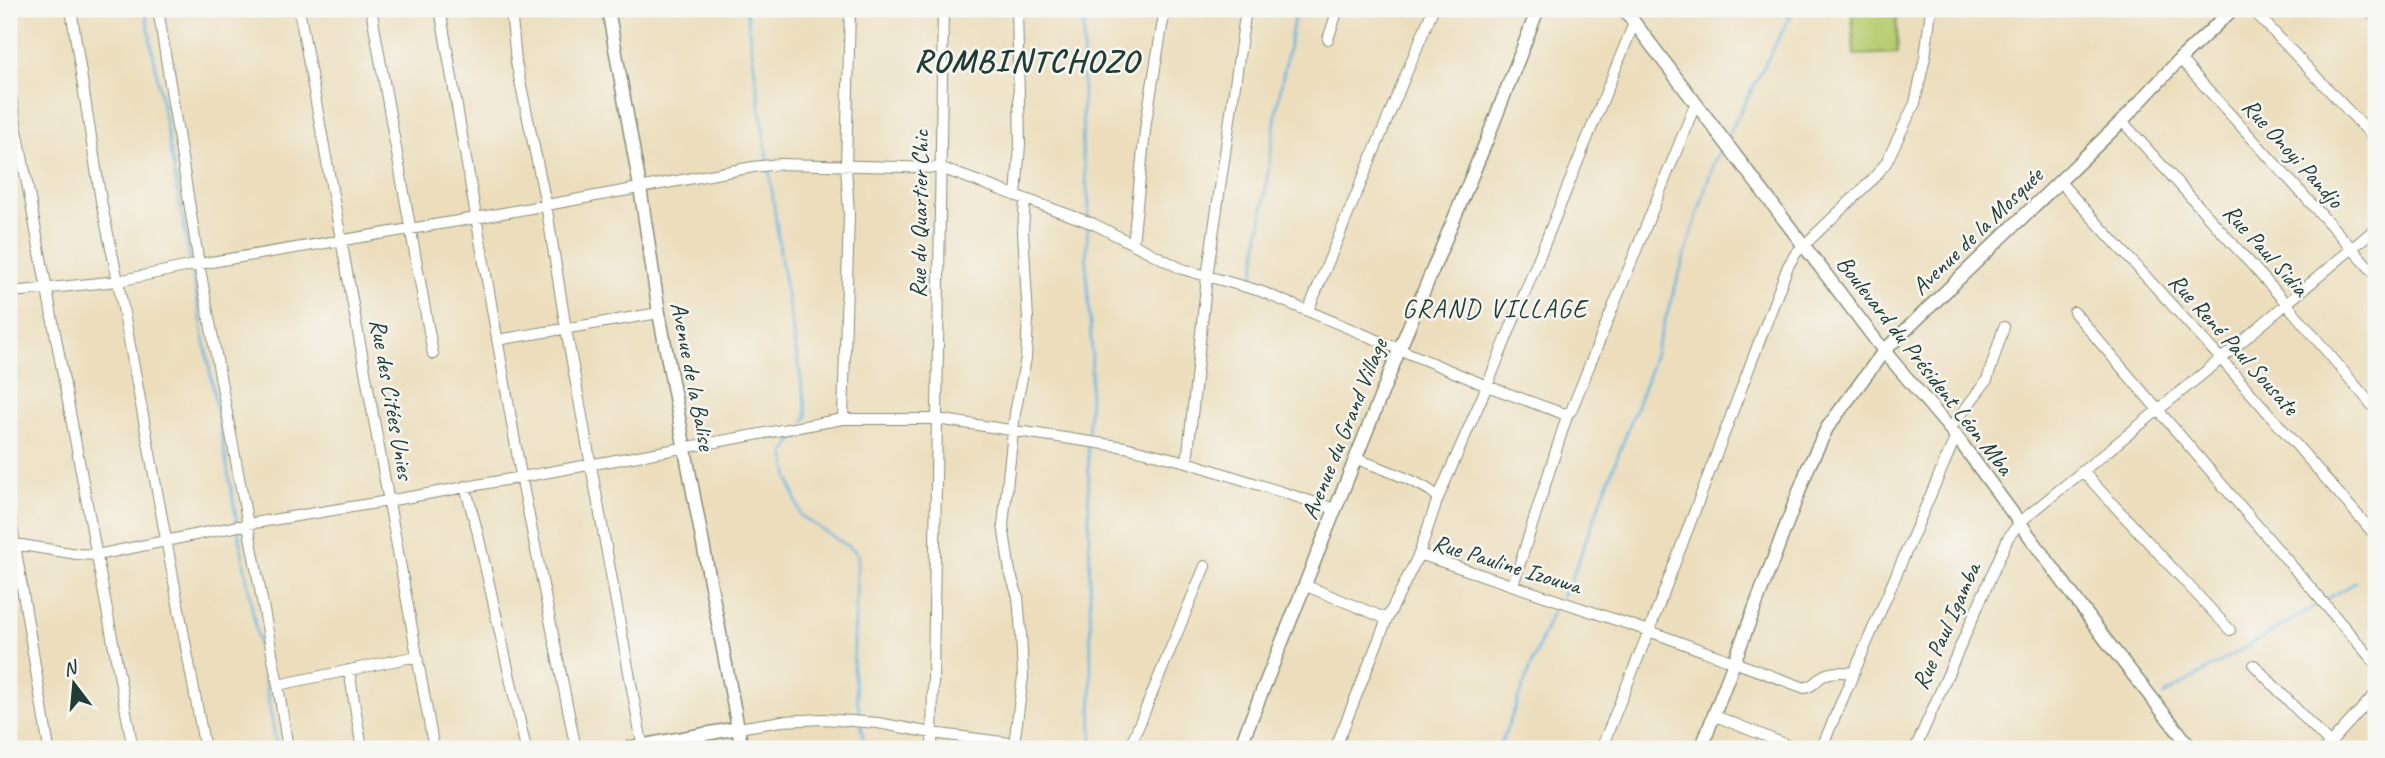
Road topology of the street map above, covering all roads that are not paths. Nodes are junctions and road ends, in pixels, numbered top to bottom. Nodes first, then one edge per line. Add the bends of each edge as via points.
1 (71, 9) edge
2 (158, 9) edge
3 (299, 9) edge
4 (371, 9) edge
5 (440, 9) edge
6 (511, 9) edge
7 (608, 9) edge
8 (850, 9) edge
9 (943, 9) edge
10 (1017, 9) edge
11 (1165, 9) edge
12 (1246, 9) edge
13 (1339, 9) edge
14 (1433, 9) edge
15 (1538, 9) edge
16 (1624, 9) edge
17 (1931, 9) edge
18 (2233, 9) edge
19 (2252, 9) edge
20 (2366, 9) edge
21 (2376, 18) edge
22 (1634, 23) junction
23 (1328, 39) dead end
24 (2180, 59) junction
25 (9, 87) edge
26 (1695, 105) junction
27 (2122, 121) junction
28 (2376, 139) edge
29 (846, 166) junction
30 (940, 168) junction
31 (2059, 181) junction
32 (640, 187) junction
33 (1020, 198) junction
34 (546, 204) junction
35 (476, 218) junction
36 (2376, 228) edge
37 (410, 229) junction
38 (343, 241) junction
39 (1133, 243) junction
40 (1805, 245) junction
41 (2351, 248) junction
42 (193, 266) junction
43 (2376, 275) edge
44 (1207, 277) junction
45 (118, 281) junction
46 (48, 288) junction
47 (9, 290) edge
48 (2286, 303) junction
49 (1308, 311) junction
50 (2074, 312) dead end
51 (659, 313) junction
52 (2004, 327) dead end
53 (566, 329) junction
54 (497, 340) junction
55 (1399, 348) junction
56 (1884, 351) junction
57 (433, 354) dead end
58 (2221, 359) junction
59 (1487, 386) junction
60 (2158, 410) junction
61 (2376, 410) edge
62 (1568, 413) junction
63 (843, 419) junction
64 (937, 419) junction
65 (1014, 431) junction
66 (1953, 432) junction
67 (685, 446) junction
68 (1355, 458) junction
69 (1187, 461) junction
70 (592, 463) junction
71 (2083, 472) junction
72 (521, 476) junction
73 (465, 486) junction
74 (1438, 498) junction
75 (388, 501) junction
76 (9, 509) edge
77 (1335, 509) junction
78 (2020, 522) junction
79 (245, 525) junction
80 (2376, 536) edge
81 (168, 541) junction
82 (11, 543) edge
83 (97, 555) junction
84 (1419, 555) junction
85 (1205, 566) dead end
86 (1304, 585) junction
87 (1513, 585) junction
88 (1387, 620) junction
89 (2230, 630) dead end
90 (1648, 631) junction
91 (417, 656) junction
92 (1733, 662) junction
93 (2376, 664) edge
94 (2254, 665) dead end
95 (349, 670) junction
96 (1854, 673) junction
97 (278, 685) junction
98 (2376, 692) edge
99 (1713, 715) junction
100 (738, 728) junction
101 (932, 733) junction
102 (1014, 744) junction
103 (642, 747) edge
104 (2187, 747) edge
105 (2327, 747) edge
106 (49, 749) edge
107 (133, 749) edge
108 (205, 749) edge
109 (288, 749) edge
110 (362, 749) edge
111 (434, 749) edge
112 (526, 749) edge
113 (576, 749) edge
114 (623, 749) edge
115 (742, 749) edge
116 (932, 749) edge
117 (1058, 749) edge
118 (1129, 749) edge
119 (1238, 749) edge
120 (1335, 749) edge
121 (1601, 749) edge
122 (1701, 749) edge
123 (1797, 749) edge
124 (1821, 749) edge
125 (1915, 749) edge

1 - 45 street
2 - 42 street
3 - 38 street, Rue des Citées Unies
4 - 37 street
5 - 35 street
6 - 34 street via 516,62
7 - 32 street, Avenue de la Balise
8 - 29 street
9 - 30 street, Rue du Quartier Chic
10 - 33 street
11 - 39 street via 1146,122
12 - 44 street
13 - 23 street
14 - 49 street
15 - 55 street, Avenue du Grand Village
16 - 22 street, Boulevard du Président Léon Mba
17 - 40 street via 1915,103 1886,163
18 - 24 street, Avenue de la Mosquée
19 - 28 street
20 - 21 street
22 - 26 street, Boulevard du Président Léon Mba
22 - 59 street
24 - 27 street, Avenue de la Mosquée
24 - 41 street, Rue Onoyi Pandjo
25 - 46 street
26 - 40 street, Boulevard du Président Léon Mba
26 - 62 street
27 - 31 street, Avenue de la Mosquée
27 - 48 street, Rue Paul Sidia
29 - 30 street
29 - 32 street via 780,164
29 - 63 street via 849,215
30 - 33 street
30 - 64 street, Rue du Quartier Chic
31 - 56 street, Avenue de la Mosquée
31 - 58 street, Rue René Paul Sousate
32 - 34 street
32 - 51 street, Avenue de la Balise
33 - 39 street
33 - 65 street via 1028,319
34 - 35 street
34 - 53 street
35 - 37 street
35 - 54 street
36 - 41 street
37 - 38 street
37 - 57 street
38 - 42 street
38 - 75 street, Rue des Citées Unies
39 - 44 street
40 - 56 street, Boulevard du Président Léon Mba
40 - 90 street via 1788,266
41 - 43 street, Rue Onoyi Pandjo
41 - 48 street
42 - 45 street
42 - 79 street
44 - 49 street via 1260,291
44 - 69 street
45 - 46 street
45 - 81 street
46 - 47 street
46 - 83 street
48 - 58 street
48 - 61 street, Rue Paul Sidia
49 - 55 street
50 - 60 street
51 - 53 street
51 - 67 street, Avenue de la Balise
52 - 66 street via 1987,380
53 - 54 street
53 - 70 street
54 - 72 street
55 - 59 street
55 - 68 street, Avenue du Grand Village
56 - 66 street, Boulevard du Président Léon Mba
56 - 92 street, Avenue de la Mosquée via 1827,428
58 - 60 street
58 - 80 street, Rue René Paul Sousate
59 - 62 street
59 - 74 street
60 - 71 street
60 - 93 street
62 - 87 street
63 - 64 street, Rue des Citées Unies
63 - 67 street, Rue des Citées Unies
64 - 65 street
64 - 101 street, Rue du Quartier Chic
65 - 69 street
65 - 102 street via 1003,525 1021,632 1023,677
66 - 78 street, Boulevard du Président Léon Mba
66 - 96 street
67 - 70 street, Rue des Citées Unies
67 - 100 street, Avenue de la Balise
68 - 74 street via 1423,486
68 - 77 street, Avenue du Grand Village
69 - 77 street
70 - 72 street, Rue des Citées Unies
70 - 103 street
71 - 78 street
71 - 89 street
72 - 73 street, Rue des Citées Unies
72 - 113 street
73 - 75 street, Rue des Citées Unies
73 - 112 street
74 - 84 street
75 - 79 street
75 - 91 street
76 - 82 street
77 - 86 street, Avenue du Grand Village
78 - 104 street, Boulevard du Président Léon Mba
78 - 125 street, Rue Paul Igamba via 2008,538
79 - 81 street
79 - 97 street
81 - 83 street
81 - 108 street
82 - 83 street
82 - 106 street
83 - 107 street
84 - 87 street, Rue Pauline Izouwa
84 - 88 street, Rue Pauline Izouwa
85 - 118 street
86 - 88 street
86 - 119 street, Avenue du Grand Village
87 - 90 street, Rue Pauline Izouwa
88 - 120 street, Rue Pauline Izouwa
90 - 92 street, Rue Pauline Izouwa
90 - 121 street
91 - 95 street
91 - 111 street
92 - 96 street, Rue Pauline Izouwa via 1805,688 1832,673
92 - 99 street, Avenue de la Mosquée
94 - 105 street
95 - 97 street
95 - 110 street
96 - 124 street
97 - 109 street
98 - 105 street
99 - 122 street, Avenue de la Mosquée
99 - 123 street
100 - 101 street via 824,719
100 - 103 street
100 - 115 street, Avenue de la Balise
101 - 102 street
101 - 116 street, Rue du Quartier Chic
102 - 117 street
103 - 114 street

